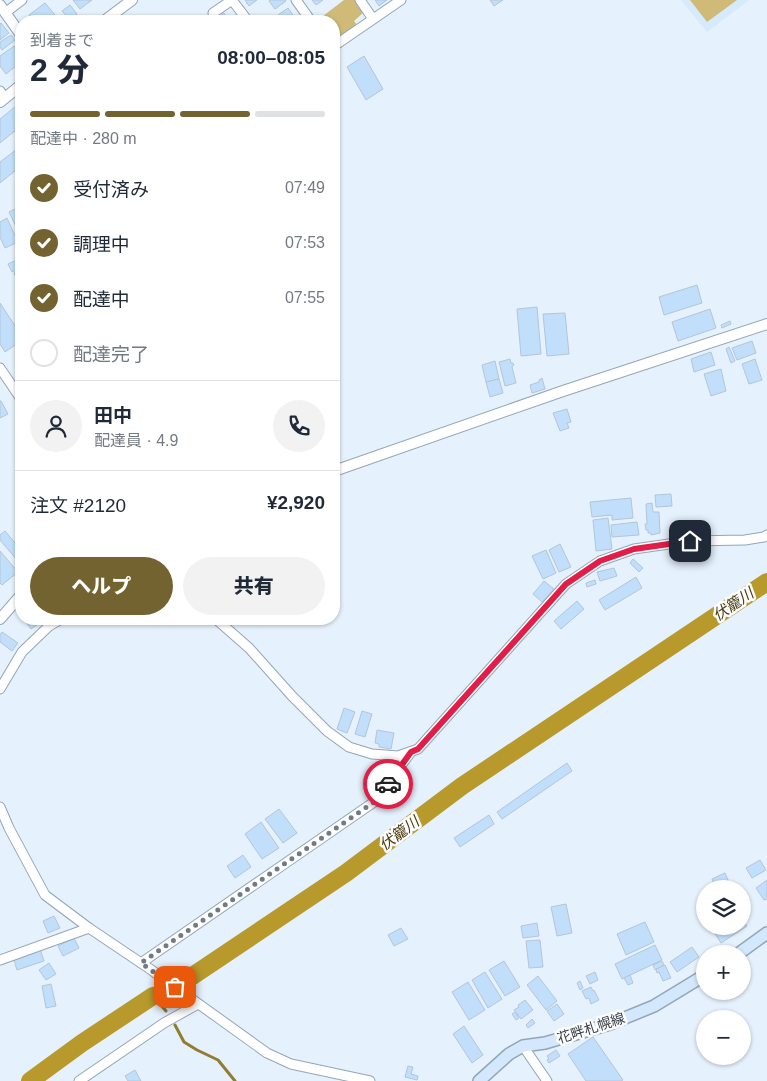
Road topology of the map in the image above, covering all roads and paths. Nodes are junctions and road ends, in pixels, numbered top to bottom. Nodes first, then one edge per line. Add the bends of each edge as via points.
1 (22, 0) edge
2 (132, 0) edge
3 (232, 0) edge
4 (296, 0) edge
5 (360, 0) edge
6 (400, 0) edge
7 (3, 9) edge
8 (213, 13) dead end
9 (112, 15) edge
10 (243, 15) edge
11 (307, 15) edge
12 (373, 19) junction
13 (15, 26) edge
14 (340, 42) edge
15 (15, 89) edge
16 (2, 97) edge
17 (767, 324) edge
18 (0, 368) edge
19 (15, 390) edge
20 (340, 469) edge
21 (767, 535) edge
22 (15, 602) edge
23 (0, 619) edge
24 (51, 625) edge
25 (223, 625) edge
26 (0, 688) edge
27 (411, 752) junction
28 (0, 807) edge
29 (89, 928) junction
30 (767, 933) edge
31 (750, 945) edge
32 (0, 960) edge
33 (141, 963) junction
34 (696, 980) edge
35 (198, 1004) junction
36 (522, 1046) junction
37 (481, 1080) edge
38 (79, 1081) edge
39 (370, 1081) edge
40 (547, 1081) edge

1 - 7 street
2 - 9 street
3 - 8 street
3 - 10 street
4 - 11 street
5 - 12 street
6 - 12 street
7 - 13 street
12 - 14 street
15 - 16 street
17 - 20 street
18 - 19 street
21 - 27 street via 745,540 690,541 634,549 600,561 566,584 418,749
22 - 23 street
24 - 26 street via 22,652
25 - 27 street via 249,648 327,731 349,747 372,754 398,756
27 - 33 street via 374,802
28 - 29 street via 45,895
29 - 32 street
29 - 33 street
30 - 31 main road
33 - 35 street
34 - 36 main road, 花畔札幌線 via 654,1006 610,1024 545,1043
35 - 38 street via 164,1023
35 - 39 street via 267,1053 291,1064
36 - 37 main road, 花畔札幌線
36 - 40 street

